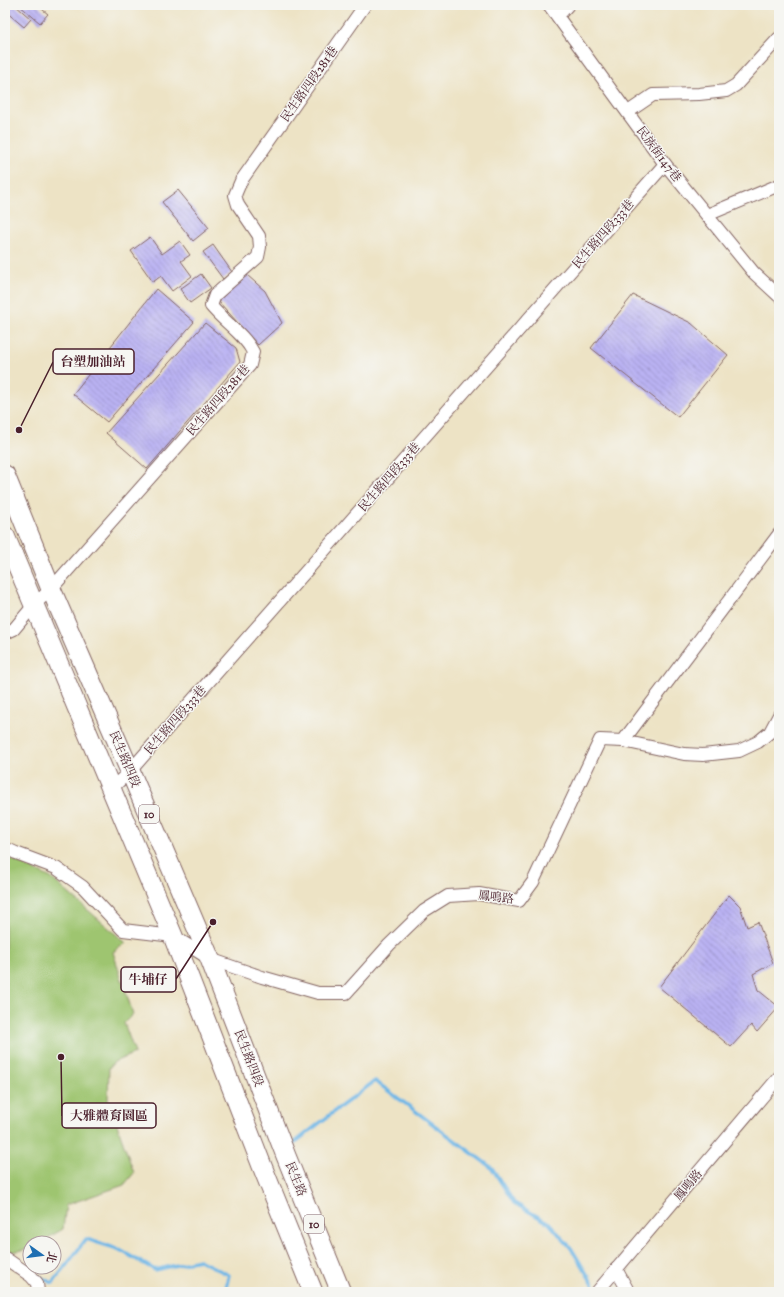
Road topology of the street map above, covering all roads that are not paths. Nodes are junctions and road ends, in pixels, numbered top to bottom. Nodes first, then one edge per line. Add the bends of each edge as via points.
1 (365, 5) edge
2 (550, 5) edge
3 (568, 5) edge
4 (558, 16) junction
5 (779, 38) edge
6 (628, 112) junction
7 (665, 164) junction
8 (779, 185) edge
9 (707, 215) junction
10 (779, 296) edge
11 (5, 475) edge
12 (779, 534) edge
13 (5, 536) edge
14 (51, 589) junction
15 (34, 605) junction
16 (5, 633) edge
17 (779, 715) edge
18 (623, 741) junction
19 (130, 771) junction
20 (111, 788) junction
21 (5, 848) edge
22 (173, 936) junction
23 (210, 959) junction
24 (779, 1078) edge
25 (286, 1156) joint
26 (5, 1258) edge
27 (616, 1269) junction
28 (38, 1292) edge
29 (313, 1292) edge
30 (341, 1292) edge
31 (597, 1292) edge
32 (627, 1292) edge

1 - 14 street, 民生路四段281巷 via 241,181 235,195 238,205 259,236 258,257 215,295 211,306 249,344 253,352 250,365
2 - 4 street, 民族街147巷
3 - 4 street
4 - 6 street, 民族街147巷
5 - 6 street via 736,85 726,91 653,95
6 - 7 street, 民族街147巷
7 - 9 street, 民族街147巷
7 - 19 street, 民生路四段333巷
8 - 9 street
9 - 10 street, 民族街147巷 via 754,273
11 - 14 main road, 民生路四段 / 10
12 - 18 street
13 - 15 main road, 民生路四段 / 10
14 - 15 street
14 - 19 main road, 民生路四段 / 10
15 - 16 street via 14,629
15 - 20 main road, 民生路四段 / 10
17 - 18 street, 鳳鳴路 via 770,732 758,742 739,751 703,755 684,754
18 - 23 street, 鳳鳴路 via 600,740 533,882 519,901 479,894 448,896 424,911 346,993 318,993
19 - 20 street, 民生路四段333巷
19 - 23 main road, 民生路四段 / 10
20 - 22 main road, 民生路四段 / 10
21 - 22 street via 56,868 83,887 123,930
22 - 23 street, 鳳鳴路
22 - 29 main road, 民生路四段 / 10
23 - 25 main road, 民生路四段 / 10
24 - 27 street, 鳳鳴路
25 - 30 main road, 民生路 / 10
26 - 28 street via 31,1276 37,1283
27 - 31 street, 鳳鳴路
27 - 32 street

